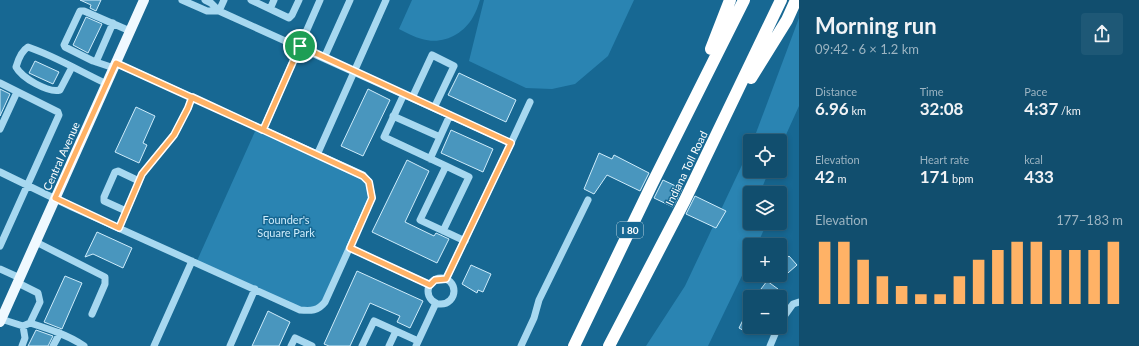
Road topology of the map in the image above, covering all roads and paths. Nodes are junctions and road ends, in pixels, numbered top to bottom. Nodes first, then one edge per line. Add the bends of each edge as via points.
1 (144, 0) edge
2 (182, 0) edge
3 (205, 0) edge
4 (224, 0) edge
5 (251, 0) edge
6 (274, 0) edge
7 (299, 0) edge
8 (320, 0) edge
9 (350, 0) edge
10 (386, 0) edge
11 (730, 0) edge
12 (744, 0) edge
13 (781, 0) edge
14 (796, 0) edge
15 (270, 9) junction
16 (219, 11) junction
17 (113, 23) junction
18 (130, 31) junction
19 (300, 46) junction
20 (324, 58) junction
21 (96, 62) junction
22 (115, 66) junction
23 (72, 67) junction
24 (354, 71) junction
25 (0, 84) edge
26 (107, 84) junction
27 (17, 92) junction
28 (404, 94) junction
29 (192, 97) junction
30 (412, 98) junction
31 (530, 102) dead end
32 (434, 108) junction
33 (686, 114) junction
34 (450, 115) junction
35 (394, 116) junction
36 (720, 128) junction
37 (0, 129) edge
38 (263, 130) junction
39 (440, 137) junction
40 (511, 143) junction
41 (317, 155) junction
42 (430, 159) junction
43 (446, 166) junction
44 (0, 172) edge
45 (139, 181) junction
46 (27, 185) junction
47 (55, 198) junction
48 (588, 200) dead end
49 (126, 211) junction
50 (119, 228) junction
51 (443, 231) junction
52 (465, 241) junction
53 (36, 242) junction
54 (0, 246) edge
55 (350, 248) junction
56 (192, 261) junction
57 (0, 269) edge
58 (446, 279) junction
59 (19, 280) junction
60 (430, 285) junction
61 (255, 289) junction
62 (799, 302) edge
63 (436, 303) junction
64 (787, 312) edge
65 (92, 314) dead end
66 (1, 321) edge
67 (27, 325) junction
68 (396, 331) junction
69 (60, 333) junction
70 (775, 334) edge
71 (417, 344) edge
72 (22, 346) edge
73 (53, 346) edge
74 (84, 346) edge
75 (154, 346) edge
76 (230, 346) edge
77 (291, 346) edge
78 (312, 346) edge
79 (362, 346) edge
80 (389, 346) edge
81 (521, 346) edge
82 (574, 346) edge
83 (609, 346) edge
84 (770, 346) edge

1 - 18 main road, Central Avenue
2 - 16 street via 207,11
3 - 16 street
4 - 16 street
5 - 15 street
6 - 15 street
7 - 15 street via 289,18
8 - 19 street
9 - 20 street
10 - 24 street
11 - 33 highway
12 - 33 highway, I 80
13 - 36 highway, Indiana Toll Road
14 - 36 highway via 787,20
16 - 19 street
17 - 18 street
17 - 21 street
17 - 21 street via 80,11 64,44 65,47
18 - 22 main road, Central Avenue
19 - 20 street
19 - 38 street
20 - 24 street
21 - 22 street
22 - 26 main road, Central Avenue
22 - 29 street
23 - 23 street via 28,47 21,54 16,67 28,80 55,91 60,90
23 - 26 street
24 - 28 street
24 - 41 street
25 - 27 street
26 - 47 main road, Central Avenue
27 - 37 street
27 - 46 street via 58,112 59,115
28 - 30 street
28 - 35 street
29 - 38 street
29 - 45 street via 177,130
30 - 32 street
30 - 32 street via 432,55 454,66
31 - 40 street
32 - 34 street
33 - 82 highway, I 80
34 - 39 street
34 - 40 street
35 - 39 street
35 - 42 street via 384,137
36 - 83 highway, Indiana Toll Road
38 - 41 street
39 - 42 street
40 - 52 street
41 - 55 street via 363,176 369,182 372,198
42 - 43 street
43 - 51 street via 420,220
43 - 51 street via 469,177
44 - 46 street
45 - 49 street
45 - 49 street via 115,172 104,196 104,201
46 - 47 street
46 - 54 street
47 - 50 street
47 - 53 main road, Central Avenue
48 - 81 street via 539,300
49 - 50 street
50 - 56 street
51 - 52 street
52 - 58 street
53 - 59 main road, Central Avenue
53 - 65 street via 105,277 105,284
55 - 60 street
55 - 61 street via 321,308 312,311 300,310
56 - 61 street
56 - 75 street
57 - 59 street
58 - 60 street via 435,280
58 - 63 street via 454,289 453,297 444,304
59 - 66 main road, Central Avenue
59 - 67 street via 38,293 40,302
60 - 63 street via 428,294
61 - 76 street
62 - 64 street via 793,304
63 - 71 street
66 - 67 street
67 - 69 street
67 - 72 street
68 - 71 street
68 - 79 street via 374,321
68 - 80 street
69 - 73 street
69 - 74 street
70 - 84 street
77 - 78 street via 295,338

